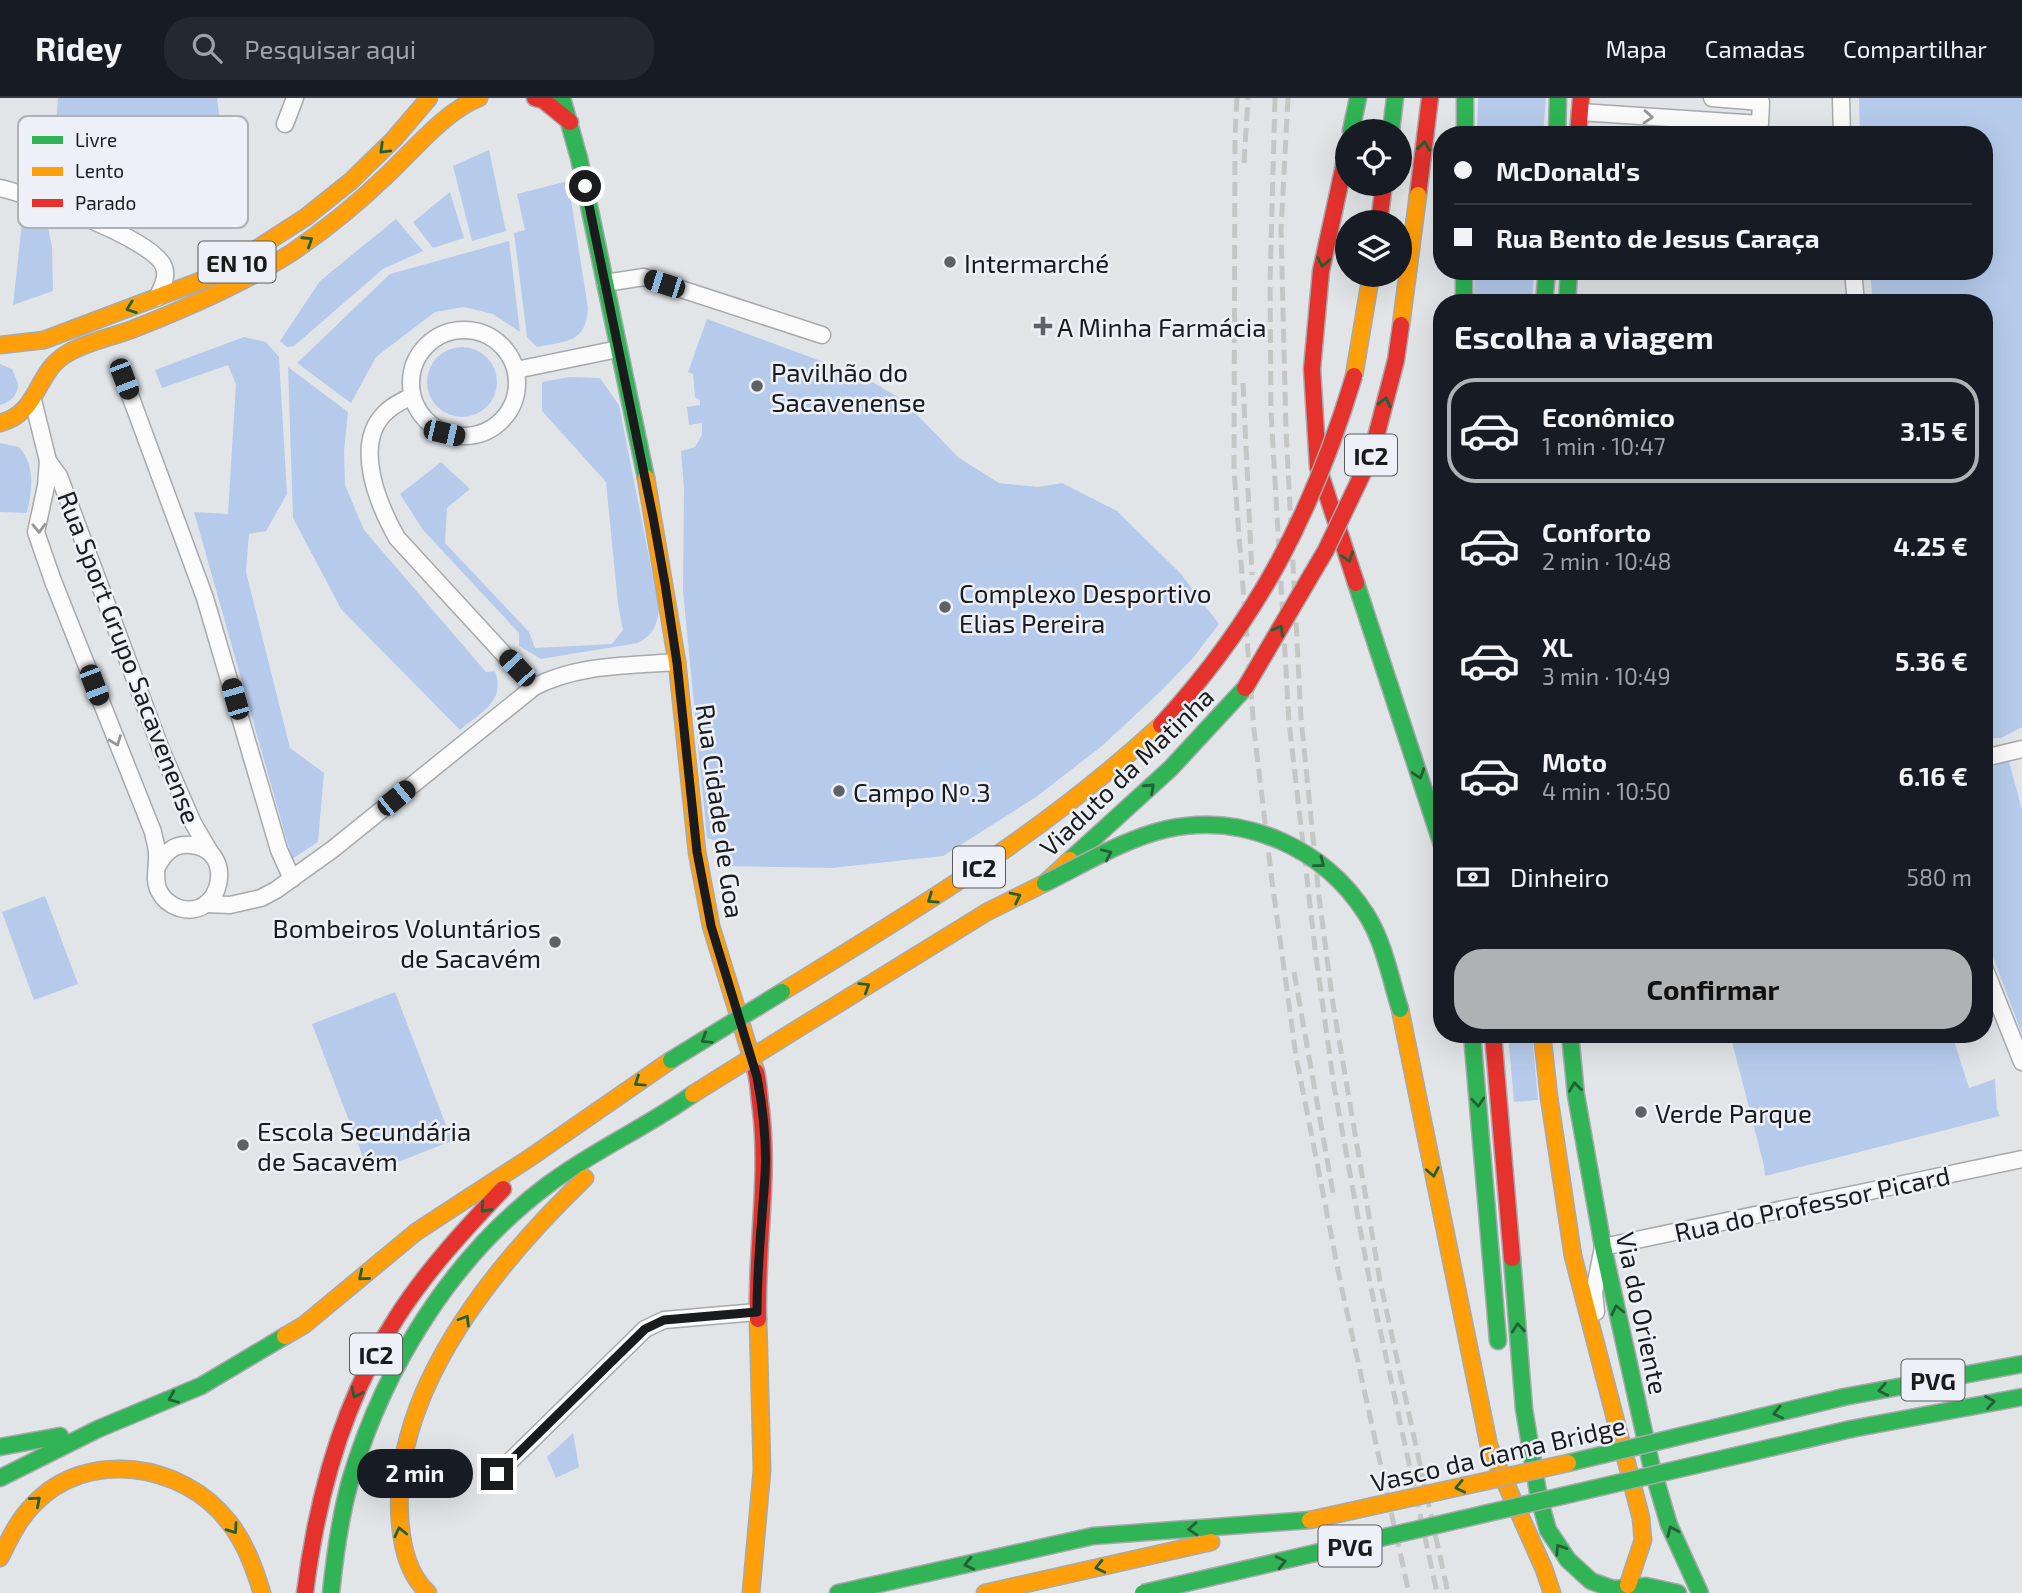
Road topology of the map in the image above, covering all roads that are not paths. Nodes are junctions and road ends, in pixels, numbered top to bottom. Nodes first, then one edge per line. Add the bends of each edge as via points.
1 (295, 98) edge
2 (429, 98) edge
3 (480, 98) edge
4 (536, 98) edge
5 (562, 98) edge
6 (1358, 98) edge
7 (1395, 98) edge
8 (1430, 98) edge
9 (1465, 98) edge
10 (1558, 98) edge
11 (1712, 98) edge
12 (1841, 98) edge
13 (1580, 105) edge
14 (1354, 119) edge
15 (1392, 119) edge
16 (570, 122) junction
17 (285, 124) dead end
18 (1465, 126) edge
19 (1557, 126) edge
20 (1579, 126) edge
21 (1842, 126) edge
22 (0, 188) edge
23 (18, 193) edge
24 (1337, 196) edge
25 (108, 228) edge
26 (605, 283) junction
27 (1369, 287) edge
28 (157, 298) junction
29 (822, 335) dead end
30 (0, 345) edge
31 (618, 349) junction
32 (516, 370) junction
33 (124, 379) dead end
34 (34, 395) junction
35 (412, 396) junction
36 (3, 422) edge
37 (42, 442) junction
38 (48, 461) junction
39 (677, 663) junction
40 (534, 687) junction
41 (2022, 749) edge
42 (1993, 756) edge
43 (1433, 818) edge
44 (211, 854) junction
45 (157, 867) junction
46 (292, 879) junction
47 (1045, 883) junction
48 (206, 904) junction
49 (1993, 990) edge
50 (1473, 1043) edge
51 (1494, 1043) edge
52 (1543, 1043) edge
53 (1571, 1043) edge
54 (2022, 1062) edge
55 (642, 1127) junction
56 (1555, 1138) junction
57 (531, 1157) junction
58 (2022, 1158) edge
59 (1602, 1247) junction
60 (757, 1312) junction
61 (1499, 1360) dead end
62 (2022, 1364) edge
63 (1602, 1367) junction
64 (2022, 1397) edge
65 (98, 1429) junction
66 (0, 1447) edge
67 (1512, 1452) dead end
68 (497, 1474) dead end
69 (0, 1478) edge
70 (1310, 1520) junction
71 (1532, 1542) junction
72 (0, 1558) edge
73 (1615, 1589) edge
74 (262, 1593) edge
75 (305, 1593) edge
76 (331, 1593) edge
77 (428, 1593) edge
78 (751, 1593) edge
79 (838, 1593) edge
80 (985, 1593) edge
81 (1143, 1593) edge
82 (1552, 1593) edge
83 (1678, 1593) edge
84 (1700, 1593) edge

1 - 17 street
2 -> 28 main road, EN 10 via 360,173 306,217 216,275
34 -> 3 main road, EN 10 via 56,362 68,354 227,290 320,234 446,120
4 - 16 main road
5 - 16 main road, Rua Cidade de Goa
6 - 14 main road
7 - 15 main road
47 -> 8 main road, Viaduto da Matinha / IC2, bridge via 1171,768 1230,706 1326,550 1370,456 1396,360
9 - 18 main road
10 - 19 main road
13 -> 11 street via 1760,124 1761,102
12 - 21 street
13 - 20 main road
16 - 26 main road, Rua Cidade de Goa
22 - 23 street
24 -> 43 main road via 1321,271 1312,369 1318,467
25 - 28 street via 156,256 164,266 164,283
26 - 29 street via 644,277
26 - 31 main road, Rua Cidade de Goa
27 -> 57 main road, Viaduto da Matinha / IC2, bridge via 1358,361 1317,483 1262,593 1185,701 1133,753 1068,806 917,908 671,1060
28 -> 30 main road, EN 10 via 36,342
30 - 34 main road, EN 10 via 27,360 34,372
31 - 32 street
31 - 39 main road, Rua Cidade de Goa
32 - 35 street via 498,342 484,333 451,331 429,343 414,363
32 - 35 street via 517,387 505,417 477,435 444,433 429,424
33 - 46 street via 205,598 279,850
34 - 36 main road, EN 10 via 22,414
34 - 37 street, Rua Sport Grupo Sacavenense
35 - 40 street via 383,414 375,427 371,478 382,512 397,538
36 - 37 street
37 - 38 street, Rua Sport Grupo Sacavenense
38 - 44 street, Rua Sport Grupo Sacavenense via 59,476 162,752
38 -> 45 street, Rua Sport Grupo Sacavenense via 36,532 153,832
39 - 40 street via 567,672
39 - 60 main road, Rua Cidade de Goa via 697,852 711,926 761,1097 765,1174
40 - 46 street
41 - 42 street
44 - 45 street, Rua Sport Grupo Sacavenense via 180,845 162,857
44 - 48 street, Rua Sport Grupo Sacavenense via 220,879
45 - 48 street, Rua Sport Grupo Sacavenense via 158,889 172,905 194,909
46 - 48 street via 261,898 230,905
55 -> 47 main road, Viaduto da Matinha / IC2, bridge via 987,912
47 -> 71 main road, bridge via 1141,838 1190,825 1245,827 1300,848 1350,890 1381,943 1400,1009 1489,1446
49 - 54 street
50 -> 61 main road
73 -> 51 main road via 1591,1581 1568,1560 1548,1530 1539,1499 1524,1409
52 - 56 main road, Via do Oriente
59 -> 53 main road, Via do Oriente
55 - 76 main road, IC2 via 576,1164 537,1193 472,1256 415,1335 370,1423 355,1465 337,1539
77 -> 55 main road via 411,1570 404,1550 397,1519 397,1485 404,1449 430,1380 477,1300 524,1240
56 - 59 main road via 1579,1217
56 - 63 main road, Via do Oriente via 1573,1256
57 -> 65 main road via 416,1232 304,1325 201,1386
57 -> 75 main road, IC2 via 430,1271 373,1358 324,1480
58 - 59 street, Rua do Professor Picard
59 - 63 street via 1594,1292
84 -> 59 main road, Via do Oriente via 1661,1501
60 - 68 street via 653,1324
60 - 78 main road, Rua Cidade de Goa via 762,1471
62 -> 70 main road, Vasco da Gama Bridge / PVG, bridge via 1844,1397
63 - 73 main road, Via do Oriente via 1643,1540
81 -> 64 main road, PVG, bridge via 1851,1429
65 - 66 main road
65 - 69 main road
67 - 71 main road
70 -> 79 main road via 1093,1536
70 -> 80 main road, Vasco da Gama Bridge / PVG
71 - 82 main road
72 -> 74 main road via 24,1511 48,1490 103,1468 130,1468 158,1472 209,1501 239,1537
73 - 83 main road via 1659,1586

